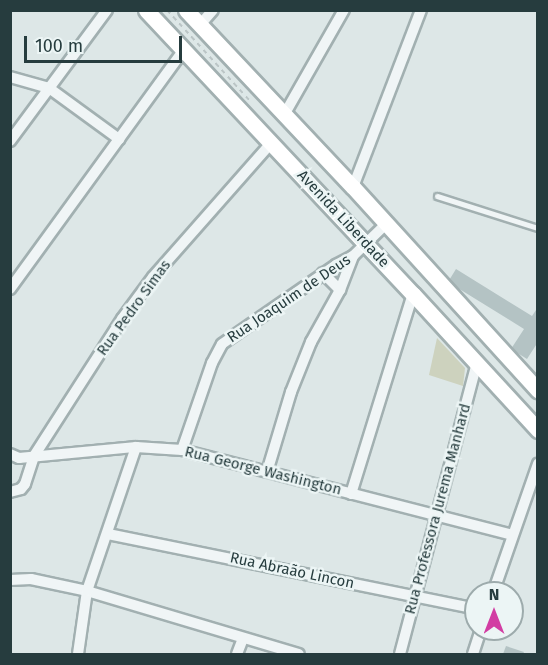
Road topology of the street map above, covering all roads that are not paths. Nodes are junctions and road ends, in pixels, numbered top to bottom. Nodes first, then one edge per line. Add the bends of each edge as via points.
1 (107, 10) edge
2 (146, 10) edge
3 (186, 10) edge
4 (213, 10) edge
5 (344, 10) edge
6 (421, 10) edge
7 (199, 26) junction
8 (183, 51) junction
9 (10, 78) edge
10 (49, 88) junction
11 (284, 115) junction
12 (120, 139) junction
13 (10, 141) edge
14 (271, 143) junction
15 (353, 187) junction
16 (436, 195) dead end
17 (386, 224) junction
18 (537, 228) edge
19 (366, 244) junction
20 (353, 256) junction
21 (323, 273) junction
22 (10, 289) edge
23 (340, 290) junction
24 (413, 294) junction
25 (477, 363) junction
26 (537, 390) edge
27 (537, 430) edge
28 (136, 447) junction
29 (182, 450) junction
30 (10, 454) edge
31 (34, 456) junction
32 (537, 464) edge
33 (267, 472) junction
34 (10, 492) edge
35 (351, 494) junction
36 (435, 517) junction
37 (108, 534) junction
38 (512, 536) junction
39 (10, 580) edge
40 (497, 581) edge
41 (87, 591) junction
42 (414, 596) junction
43 (464, 606) edge
44 (243, 638) junction
45 (78, 654) edge
46 (237, 654) edge
47 (299, 654) edge
48 (400, 654) edge

1 - 10 street
2 - 8 main road, Avenida Liberdade
3 - 7 main road, Avenida Liberdade
4 - 7 street
5 - 11 street
6 - 15 street
7 - 11 main road, Avenida Liberdade
8 - 12 street
8 - 14 main road, Avenida Liberdade
9 - 10 street
10 - 12 street
10 - 13 street
11 - 15 main road, Avenida Liberdade
12 - 22 street
14 - 19 main road, Avenida Liberdade
14 - 31 street, Rua Pedro Simas via 153,277
15 - 17 main road, Avenida Liberdade
16 - 18 lane
17 - 19 street, Rua Joaquim de Deus
17 - 26 main road, Avenida Liberdade
19 - 20 street, Rua Joaquim de Deus
19 - 24 main road, Avenida Liberdade
20 - 21 street, Rua Joaquim de Deus
20 - 23 street
21 - 23 street
21 - 29 street, Rua Joaquim de Deus via 222,344
23 - 33 street via 311,342
24 - 25 main road, Avenida Liberdade
24 - 35 street
25 - 27 main road, Avenida Liberdade
25 - 36 street, Rua Professora Jurema Manhard
28 - 29 street, Rua George Washington
28 - 31 street, Rua George Washington
28 - 37 street
29 - 33 street, Rua George Washington
30 - 31 street, Rua George Washington via 19,458
31 - 34 street, Rua Pedro Simas via 25,484
32 - 38 street
33 - 35 street, Rua George Washington
35 - 36 street, Rua George Washington
36 - 38 street, Rua George Washington
36 - 42 street, Rua Professora Jurema Manhard
37 - 41 street
37 - 42 street, Rua Abraão Lincon
38 - 40 street
39 - 41 street via 31,579
41 - 44 street
41 - 45 street
42 - 43 street, Rua Abraão Lincon
42 - 48 street, Rua Professora Jurema Manhard
44 - 46 street
44 - 47 street

